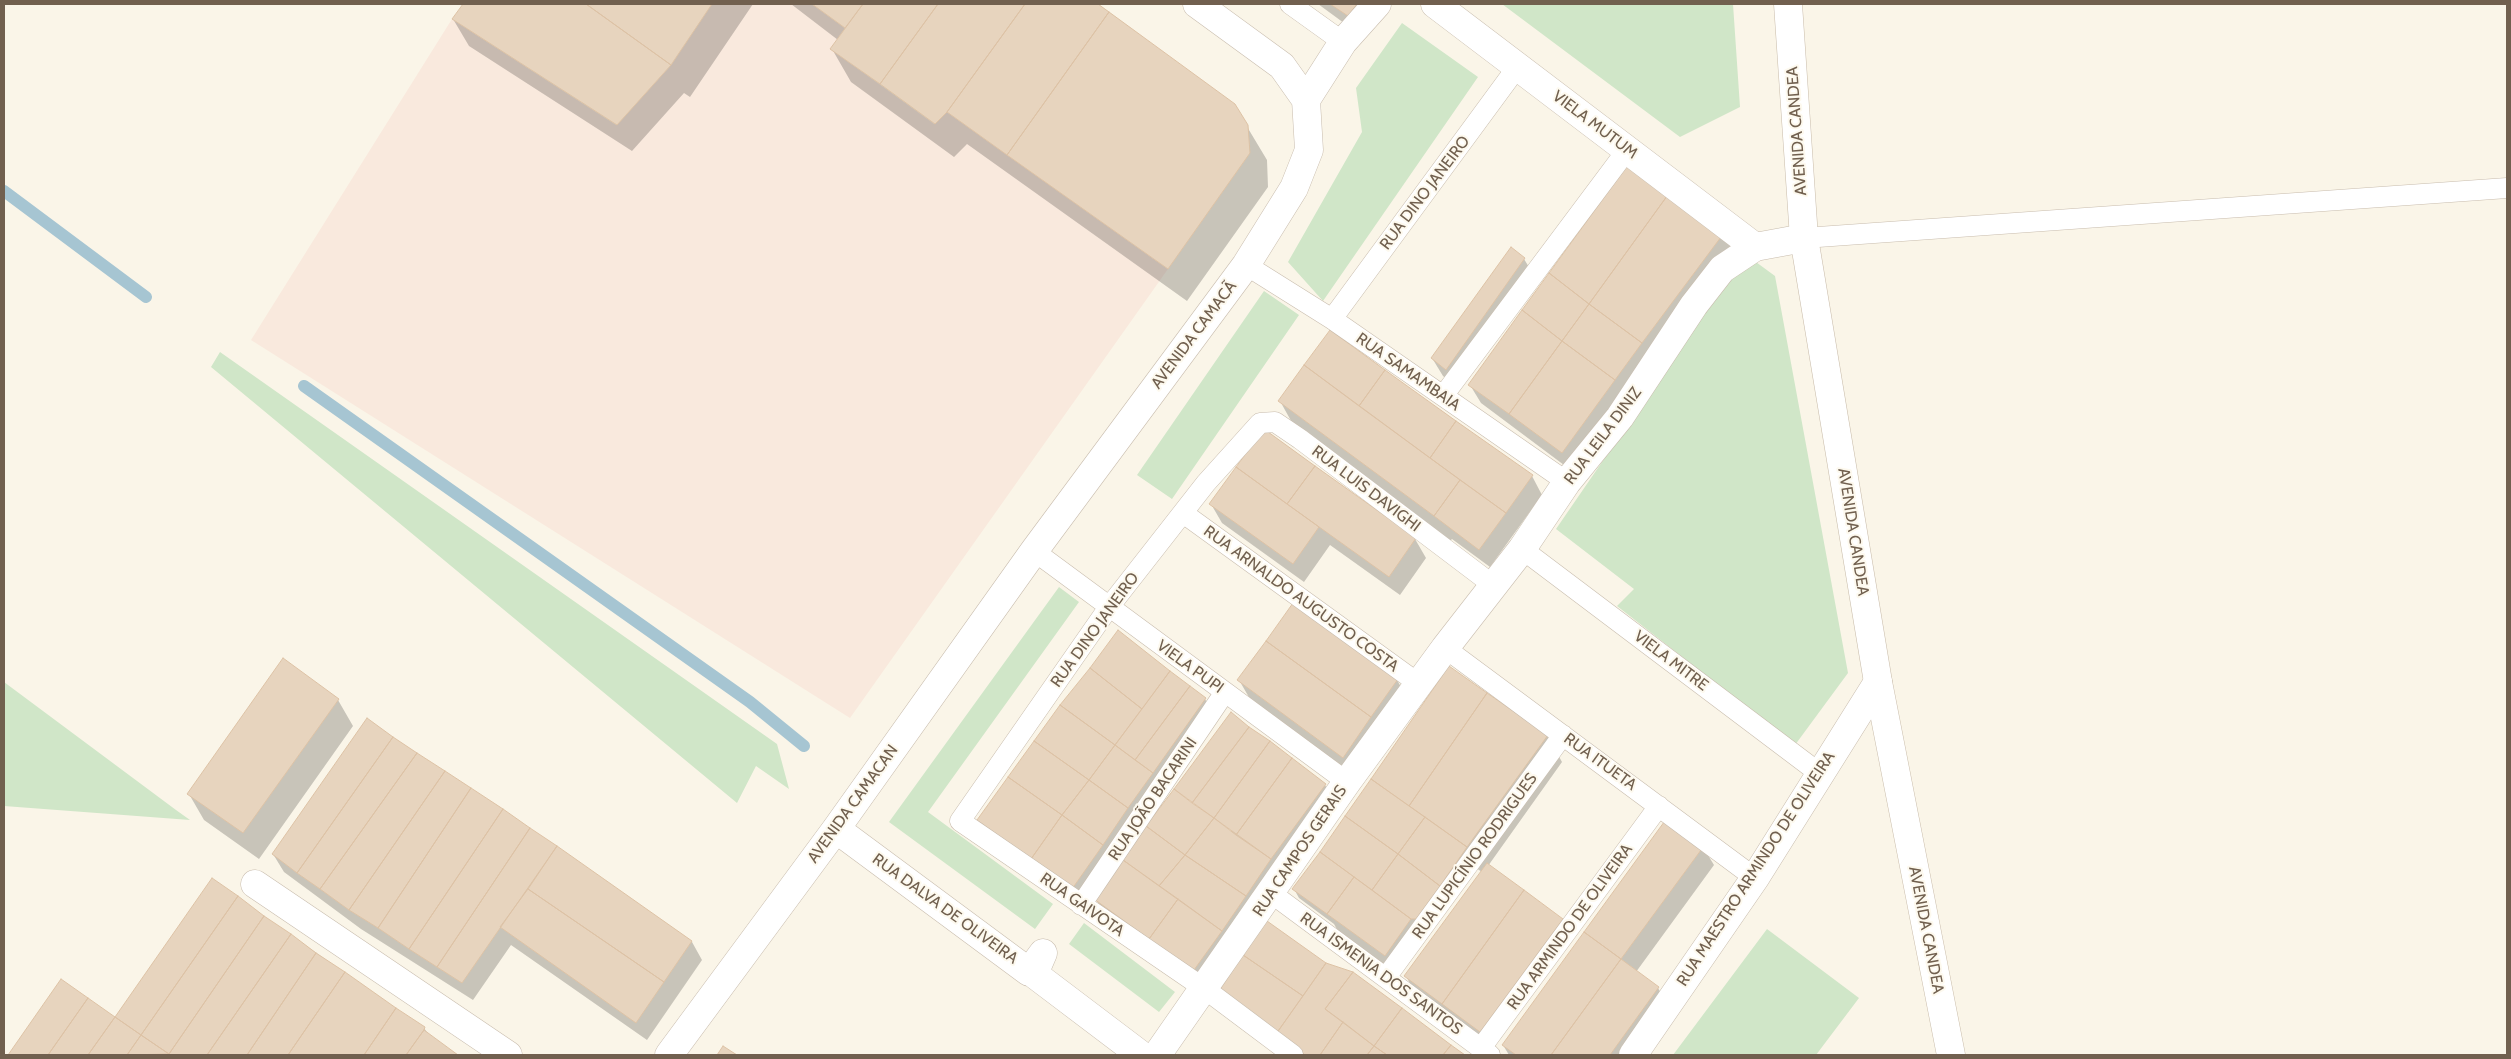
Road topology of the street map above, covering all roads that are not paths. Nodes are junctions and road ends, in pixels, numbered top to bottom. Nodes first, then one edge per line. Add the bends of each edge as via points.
1 (1196, 4) edge
2 (1290, 4) edge
3 (1377, 4) edge
4 (1435, 4) edge
5 (1788, 4) edge
6 (1343, 42) junction
7 (1518, 66) junction
8 (1306, 100) junction
9 (1627, 150) junction
10 (2507, 188) edge
11 (1804, 238) junction
12 (1755, 247) junction
13 (1246, 265) junction
14 (1332, 319) junction
15 (1443, 396) junction
16 (1239, 446) joint
17 (1567, 482) junction
18 (1183, 513) junction
19 (1522, 549) junction
20 (1034, 551) junction
21 (1493, 585) junction
22 (1109, 607) junction
23 (1445, 648) junction
24 (1878, 682) junction
25 (1419, 684) junction
26 (1225, 692) junction
27 (1563, 735) junction
28 (1819, 773) junction
29 (1347, 782) junction
30 (1659, 806) junction
31 (960, 821) joint
32 (836, 830) junction
33 (1755, 878) junction
34 (255, 884) dead end
35 (1271, 893) junction
36 (1081, 905) junction
37 (1387, 976) junction
38 (1204, 989) junction
39 (1486, 1052) edge
40 (508, 1055) edge
41 (669, 1055) edge
42 (1141, 1055) edge
43 (1157, 1055) edge
44 (1293, 1055) edge
45 (1633, 1055) edge
46 (1951, 1055) edge

1 - 8 street via 1282,66
2 - 6 lane
3 - 6 street
4 - 7 street, VIELA MUTUM
5 - 11 street, AVENIDA CANDEA
6 - 8 street
7 - 9 street, VIELA MUTUM
7 - 14 lane, RUA DINO JANEIRO
8 - 13 street, AVENIDA CAMACÃ via 1309,150 1294,188
9 - 12 street, VIELA MUTUM
9 - 15 lane
10 - 11 lane
11 - 12 street, RUA LEILA DINIZ
11 - 24 street, AVENIDA CANDEA
12 - 17 street, RUA LEILA DINIZ via 1722,269 1694,305 1620,417
13 - 14 lane, RUA SAMAMBAIA
13 - 20 street, AVENIDA CAMACÃ
14 - 15 lane, RUA SAMAMBAIA
15 - 17 lane, RUA SAMAMBAIA
16 - 18 lane, RUA DINO JANEIRO
16 - 21 lane, RUA LUIS DAVIGHI via 1260,423 1275,422
17 - 19 street, RUA LEILA DINIZ
18 - 22 lane, RUA DINO JANEIRO
18 - 25 lane, RUA ARNALDO AUGUSTO COSTA
19 - 21 street, RUA LEILA DINIZ
19 - 28 lane, VIELA MITRE
20 - 22 lane, VIELA PUPI
20 - 32 street, AVENIDA CAMACAN
21 - 23 street, RUA LEILA DINIZ
22 - 26 lane, VIELA PUPI
22 - 31 lane, RUA DINO JANEIRO
23 - 25 street, RUA CAMPOS GERAIS
23 - 27 lane, RUA ITUETA
24 - 28 street, RUA MAESTRO ARMINDO DE OLIVEIRA
24 - 46 street, AVENIDA CANDEA
25 - 29 street, RUA CAMPOS GERAIS
26 - 29 lane, VIELA PUPI
26 - 36 lane, RUA JOÃO BACARINI
27 - 30 lane, RUA ITUETA
27 - 37 lane, RUA LUPICÍNIO RODRIGUES
28 - 33 street, RUA MAESTRO ARMINDO DE OLIVEIRA
29 - 35 street, RUA CAMPOS GERAIS
30 - 33 lane, RUA ITUETA
30 - 39 lane, RUA ARMINDO DE OLIVEIRA
31 - 36 lane, RUA GAIVOTA
32 - 41 street, AVENIDA CAMACAN
32 - 42 street, RUA DALVA DE OLIVEIRA via 1030,972 1043,953 1034,974
33 - 45 street, RUA MAESTRO ARMINDO DE OLIVEIRA
34 - 40 street
35 - 37 lane, RUA ISMENIA DOS SANTOS
35 - 38 street, RUA CAMPOS GERAIS
36 - 38 lane, RUA GAIVOTA
37 - 39 lane, RUA ISMENIA DOS SANTOS
38 - 43 street, RUA CAMPOS GERAIS
38 - 44 lane, RUA GAIVOTA

